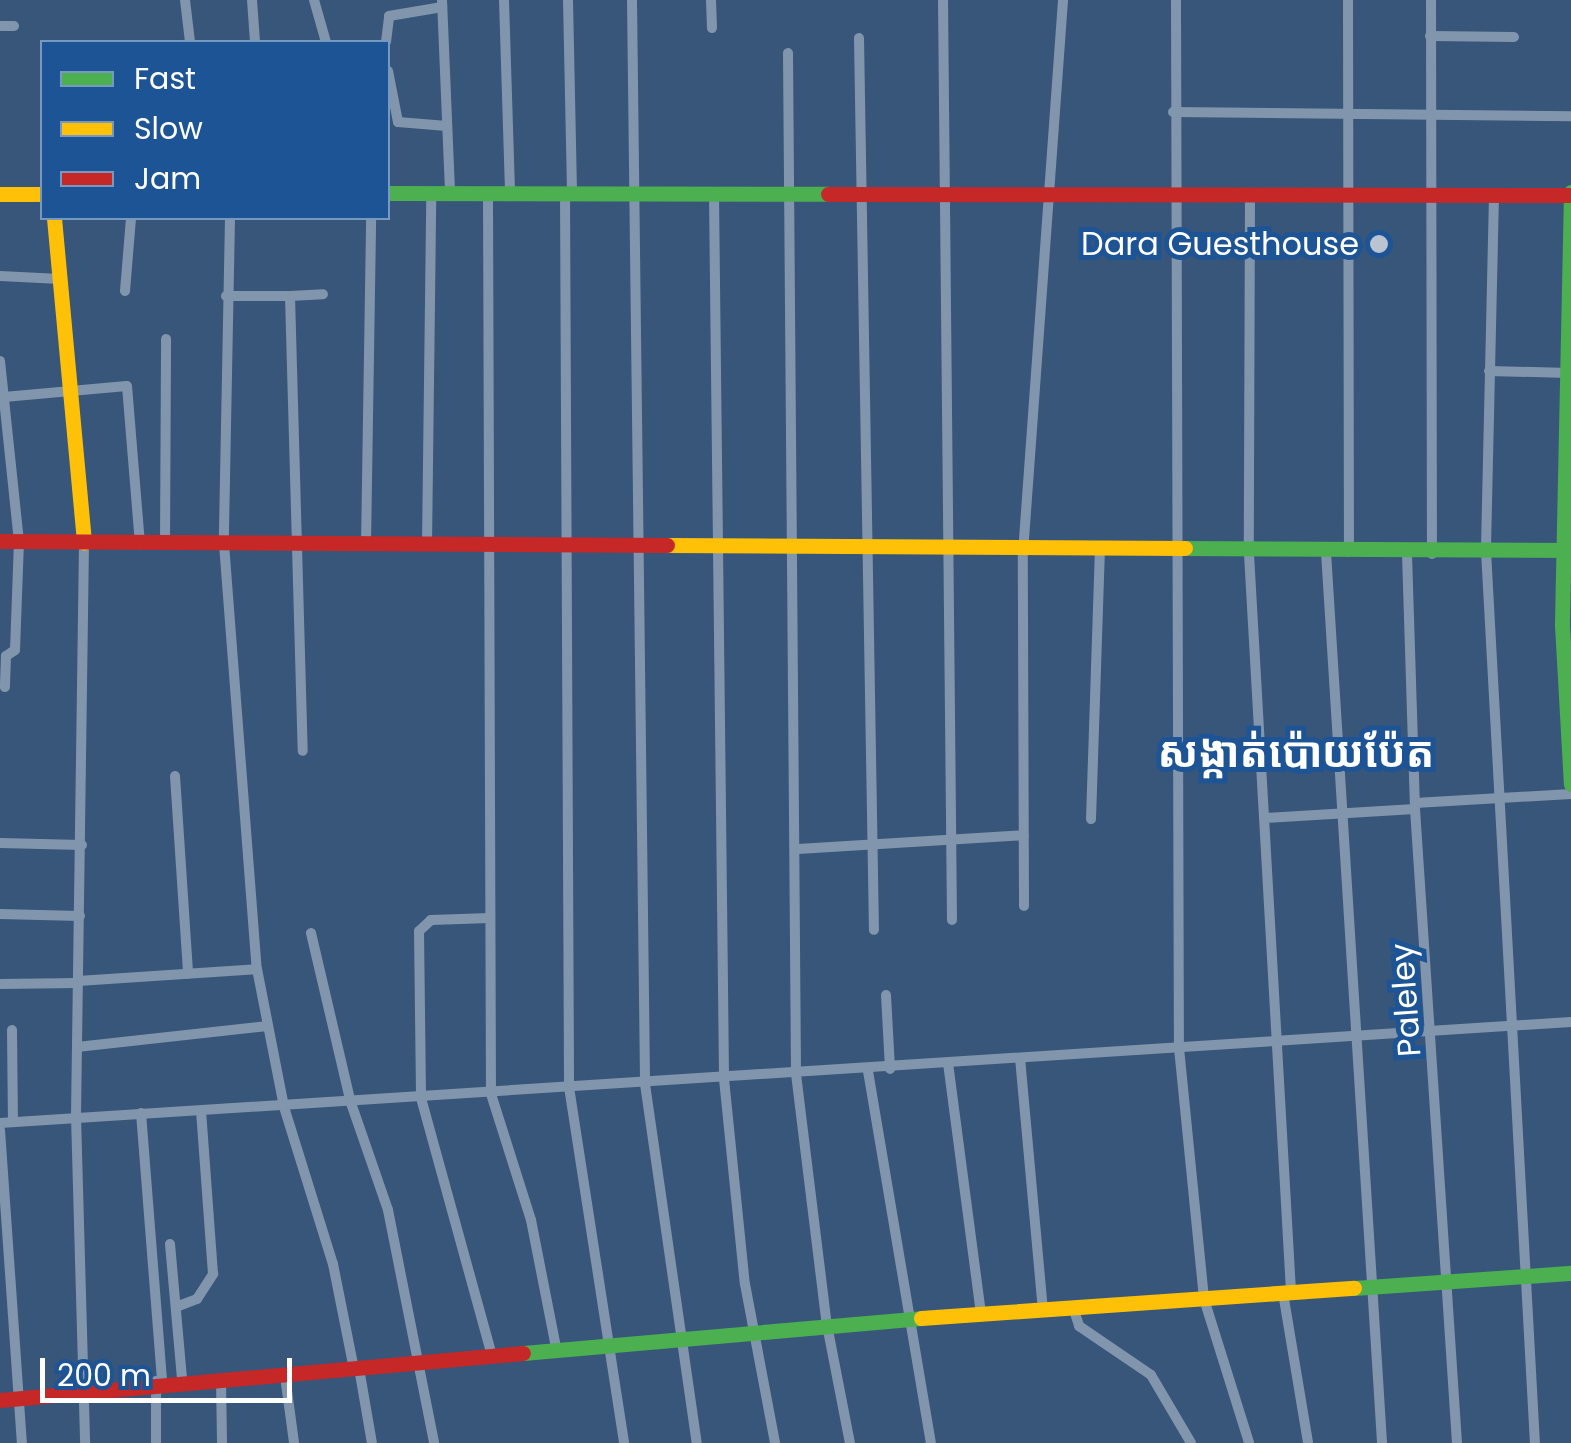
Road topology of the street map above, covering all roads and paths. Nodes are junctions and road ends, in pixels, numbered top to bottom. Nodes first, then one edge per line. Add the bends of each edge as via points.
1 (186, 0) edge
2 (252, 0) edge
3 (314, 0) edge
4 (504, 0) edge
5 (568, 0) edge
6 (632, 0) edge
7 (712, 0) edge
8 (943, 0) edge
9 (1063, 0) edge
10 (1176, 0) edge
11 (1348, 0) edge
12 (1430, 0) edge
13 (442, 4) edge
14 (0, 26) edge
15 (14, 26) dead end
16 (712, 28) dead end
17 (1430, 36) junction
18 (1514, 37) dead end
19 (859, 38) dead end
20 (190, 40) edge
21 (256, 40) edge
22 (325, 40) edge
23 (386, 40) edge
24 (788, 54) dead end
25 (390, 80) edge
26 (1348, 110) junction
27 (1173, 112) junction
28 (1429, 114) junction
29 (1571, 116) edge
30 (447, 126) junction
31 (390, 193) edge
32 (0, 194) edge
33 (40, 194) edge
34 (430, 194) junction
35 (450, 194) junction
36 (488, 194) junction
37 (510, 194) junction
38 (568, 194) junction
39 (640, 194) junction
40 (714, 194) junction
41 (788, 194) junction
42 (864, 194) junction
43 (942, 194) junction
44 (1054, 194) junction
45 (1172, 194) junction
46 (1250, 194) junction
47 (1346, 194) junction
48 (1571, 194) edge
49 (1429, 195) junction
50 (1494, 195) junction
51 (54, 220) edge
52 (131, 220) edge
53 (230, 220) edge
54 (371, 220) edge
55 (0, 276) edge
56 (60, 278) junction
57 (125, 292) dead end
58 (323, 294) dead end
59 (226, 296) junction
60 (290, 296) junction
61 (166, 339) dead end
62 (0, 361) edge
63 (1490, 371) junction
64 (1569, 373) edge
65 (70, 388) junction
66 (4, 396) junction
67 (0, 541) edge
68 (19, 541) junction
69 (84, 542) junction
70 (165, 544) junction
71 (224, 544) junction
72 (292, 544) junction
73 (366, 545) junction
74 (140, 546) junction
75 (427, 547) junction
76 (869, 547) junction
77 (488, 548) junction
78 (564, 548) junction
79 (642, 548) junction
80 (716, 548) junction
81 (792, 548) junction
82 (945, 550) junction
83 (1568, 550) edge
84 (1171, 551) junction
85 (1486, 551) junction
86 (1024, 552) junction
87 (1100, 552) junction
88 (1326, 552) junction
89 (1348, 552) junction
90 (1249, 554) junction
91 (1406, 554) junction
92 (1432, 554) junction
93 (5, 687) dead end
94 (303, 751) dead end
95 (175, 776) dead end
96 (1571, 784) edge
97 (1571, 794) edge
98 (1494, 798) junction
99 (1415, 806) junction
100 (1342, 814) junction
101 (1091, 818) dead end
102 (1265, 818) junction
103 (1024, 835) junction
104 (946, 836) junction
105 (873, 841) junction
106 (0, 843) edge
107 (82, 845) junction
108 (798, 848) junction
109 (1024, 906) dead end
110 (0, 914) edge
111 (80, 916) junction
112 (490, 918) junction
113 (952, 920) dead end
114 (874, 930) dead end
115 (312, 934) dead end
116 (257, 969) junction
117 (188, 974) junction
118 (78, 982) junction
119 (0, 984) edge
120 (886, 996) dead end
121 (1571, 1022) edge
122 (268, 1026) junction
123 (1507, 1027) junction
124 (12, 1030) dead end
125 (1434, 1032) junction
126 (1355, 1036) junction
127 (1280, 1041) junction
128 (77, 1047) junction
129 (1178, 1048) junction
130 (1020, 1058) junction
131 (948, 1063) junction
132 (890, 1069) junction
133 (868, 1071) junction
134 (796, 1074) junction
135 (724, 1079) junction
136 (645, 1084) junction
137 (569, 1087) junction
138 (491, 1094) junction
139 (421, 1098) junction
140 (351, 1103) junction
141 (284, 1107) junction
142 (202, 1110) junction
143 (141, 1113) junction
144 (76, 1116) junction
145 (13, 1122) junction
146 (0, 1127) edge
147 (170, 1244) dead end
148 (1571, 1273) edge
149 (1522, 1276) junction
150 (1445, 1281) junction
151 (1370, 1286) junction
152 (1287, 1292) junction
153 (1204, 1299) junction
154 (176, 1307) junction
155 (1073, 1307) junction
156 (1043, 1310) junction
157 (981, 1315) junction
158 (909, 1320) junction
159 (827, 1325) junction
160 (754, 1338) junction
161 (682, 1342) junction
162 (556, 1348) junction
163 (604, 1348) junction
164 (492, 1356) junction
165 (424, 1363) junction
166 (356, 1369) junction
167 (284, 1376) junction
168 (182, 1378) junction
169 (221, 1379) junction
170 (159, 1380) junction
171 (83, 1390) junction
172 (19, 1399) junction
173 (0, 1400) edge
174 (22, 1443) edge
175 (85, 1443) edge
176 (156, 1443) edge
177 (222, 1443) edge
178 (294, 1443) edge
179 (372, 1443) edge
180 (434, 1443) edge
181 (624, 1443) edge
182 (697, 1443) edge
183 (775, 1443) edge
184 (850, 1443) edge
185 (931, 1443) edge
186 (1191, 1443) edge
187 (1249, 1443) edge
188 (1308, 1443) edge
189 (1382, 1443) edge
190 (1457, 1443) edge
191 (1535, 1443) edge

1 - 20 street
2 - 21 street
3 - 22 street
4 - 37 street
5 - 38 street
6 - 39 street
7 - 16 street
8 - 43 street
9 - 44 street
10 - 27 street
11 - 26 street
12 - 17 street
13 - 23 street via 389,16
13 - 30 street
14 - 15 street
17 - 18 street
17 - 28 street
19 - 42 street
24 - 41 street
25 - 30 street via 398,122
26 - 27 street
26 - 28 street
26 - 47 street
27 - 45 street
28 - 29 street
28 - 49 street
30 - 35 street
31 - 34 street
32 - 33 street
34 - 35 street
34 - 75 street
35 - 36 street
36 - 37 street
36 - 77 street
37 - 38 street
38 - 39 street
38 - 78 street
39 - 40 street
39 - 79 street
40 - 41 street
40 - 80 street
41 - 42 street
41 - 81 street
42 - 43 street
42 - 76 street
43 - 44 street
43 - 82 street
44 - 45 street
44 - 86 street
45 - 46 street
45 - 84 street
46 - 47 street
46 - 90 street
47 - 49 street
47 - 89 street
48 - 50 street
48 - 64 street
49 - 50 street
49 - 92 street
50 - 63 street
51 - 56 street
52 - 57 street
53 - 59 street
54 - 73 street
55 - 56 street
56 - 65 street
58 - 60 street
59 - 60 street
59 - 71 street
60 - 72 street
61 - 70 street
62 - 66 street
63 - 64 street
63 - 85 street
64 - 83 street
65 - 66 street
65 - 69 street
65 - 74 street via 128,388
66 - 68 street
67 - 68 street
68 - 69 street
68 - 93 street via 15,650 6,656
69 - 74 street
69 - 107 street
70 - 71 street
70 - 74 street
71 - 72 street
71 - 116 street
72 - 73 street
72 - 94 street
73 - 75 street
75 - 77 street
76 - 81 street
76 - 82 street
76 - 105 street
77 - 78 street
77 - 112 street
78 - 79 street
78 - 137 street
79 - 80 street
79 - 136 street
80 - 81 street
80 - 135 street
81 - 108 street
82 - 86 street
82 - 104 street
83 - 85 street
83 - 96 street
84 - 87 street
84 - 90 street
84 - 129 street
85 - 92 street
85 - 98 street
86 - 87 street
86 - 103 street
87 - 101 street
88 - 89 street
88 - 90 street
88 - 100 street
89 - 91 street
90 - 102 street
91 - 92 street
91 - 99 street, Paleley
95 - 117 street
97 - 98 street
98 - 99 street
98 - 123 street
99 - 100 street
99 - 125 street, Paleley
100 - 102 street
100 - 126 street
102 - 127 street
103 - 104 street
103 - 109 street
104 - 105 street
104 - 113 street
105 - 108 street
105 - 114 street
106 - 107 street
107 - 111 street
108 - 134 street
110 - 111 street
111 - 118 street
112 - 138 street
112 - 139 street via 431,920 419,931
115 - 140 street
116 - 117 street
116 - 122 street
117 - 118 street
118 - 119 street
118 - 128 street
120 - 132 street
121 - 123 street
122 - 128 street
122 - 141 street
123 - 125 street
123 - 149 street
124 - 145 street
125 - 126 street
125 - 150 street, Paleley
126 - 127 street
126 - 151 street
127 - 129 street
127 - 152 street
128 - 144 street
129 - 130 street
129 - 153 street
130 - 131 street
130 - 156 street
131 - 132 street
131 - 157 street
132 - 133 street
133 - 134 street
133 - 158 street
134 - 135 street
134 - 159 street
135 - 136 street
135 - 160 street
136 - 137 street
136 - 161 street
137 - 138 street
137 - 163 street
138 - 139 street
138 - 162 street via 531,1220
139 - 140 street
139 - 164 street
140 - 141 street
140 - 165 street
141 - 142 street
141 - 166 street via 334,1264
142 - 143 street
142 - 154 street via 213,1274 196,1299
143 - 144 street
143 - 170 street
144 - 145 street
144 - 171 street
145 - 146 street
146 - 172 street
147 - 154 street
148 - 149 street
149 - 150 street
149 - 191 street
150 - 151 street
150 - 190 street, Paleley
151 - 152 street
151 - 189 street
152 - 153 street
152 - 188 street
153 - 155 street
153 - 187 street
154 - 168 street
155 - 156 street
155 - 186 street via 1080,1326 1151,1375
156 - 157 street
157 - 158 street
158 - 159 street
158 - 185 street
159 - 160 street
159 - 184 street
160 - 161 street
160 - 183 street
161 - 163 street
161 - 182 street
162 - 163 street
162 - 164 street
163 - 181 street
164 - 165 street
165 - 166 street
165 - 180 street
166 - 167 street
166 - 179 street
167 - 169 street
167 - 178 street
168 - 169 street
168 - 170 street
169 - 177 street
170 - 171 street
170 - 176 street
171 - 172 street
171 - 175 street
172 - 173 street
172 - 174 street

